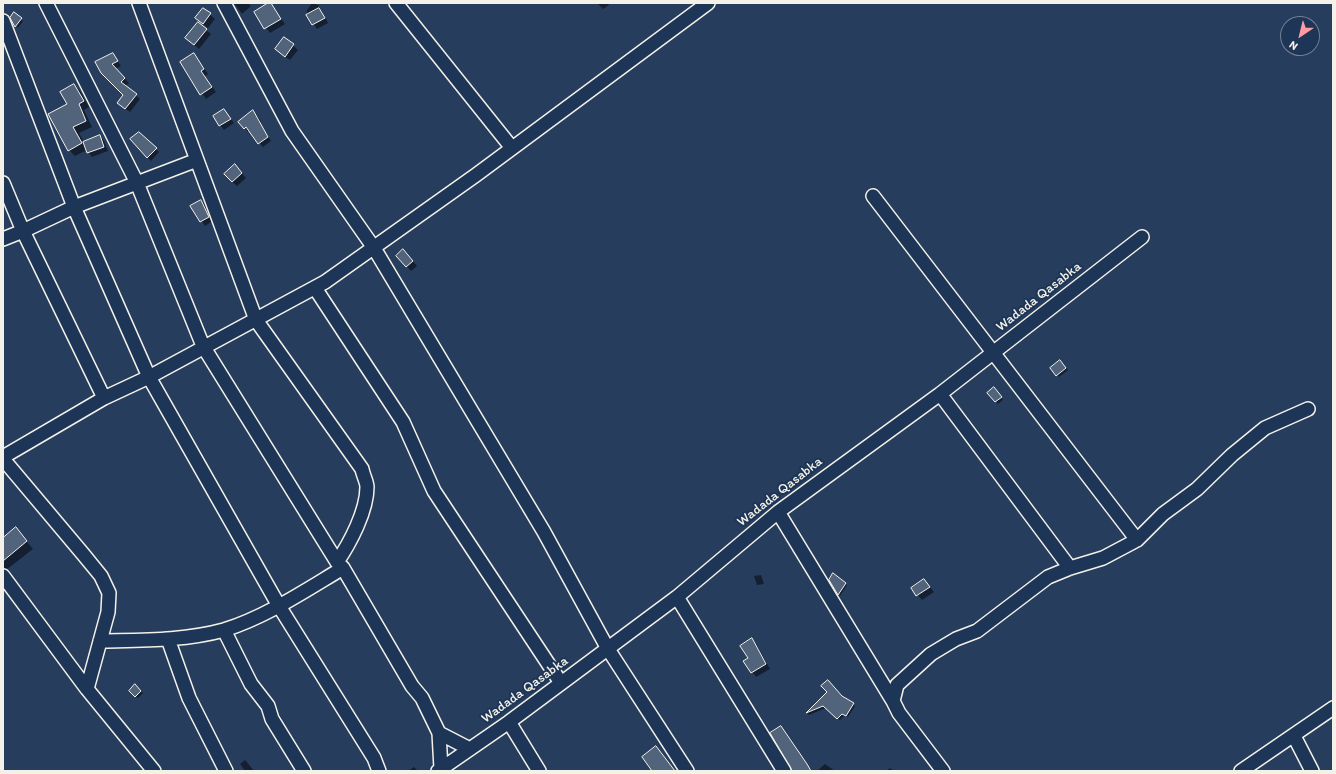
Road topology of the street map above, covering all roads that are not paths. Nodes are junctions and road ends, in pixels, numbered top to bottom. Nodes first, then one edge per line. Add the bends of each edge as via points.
1 (46, 3) edge
2 (138, 3) edge
3 (224, 3) edge
4 (396, 3) edge
5 (704, 4) edge
6 (3, 21) edge
7 (512, 148) junction
8 (197, 160) junction
9 (3, 183) edge
10 (137, 184) junction
11 (873, 196) dead end
12 (74, 206) junction
13 (23, 231) junction
14 (1142, 237) dead end
15 (3, 239) edge
16 (374, 248) junction
17 (315, 288) junction
18 (256, 320) junction
19 (203, 346) junction
20 (993, 352) junction
21 (149, 377) junction
22 (940, 394) junction
23 (104, 398) junction
24 (1308, 408) dead end
25 (3, 458) edge
26 (778, 512) junction
27 (1137, 540) junction
28 (340, 565) junction
29 (1070, 568) junction
30 (3, 576) edge
31 (677, 597) junction
32 (279, 606) junction
33 (224, 630) junction
34 (168, 639) junction
35 (100, 641) junction
36 (608, 649) junction
37 (561, 683) junction
38 (87, 689) junction
39 (893, 701) junction
40 (1333, 708) edge
41 (510, 722) junction
42 (440, 733) junction
43 (1294, 736) junction
44 (470, 749) junction
45 (439, 770) edge
46 (154, 771) edge
47 (226, 771) edge
48 (304, 771) edge
49 (379, 771) edge
50 (539, 771) edge
51 (687, 771) edge
52 (784, 771) edge
53 (943, 771) edge
54 (1241, 771) edge
55 (1312, 771) edge

1 - 10 street
2 - 8 street
3 - 16 street via 292,131
4 - 7 street
5 - 7 street
6 - 12 street
7 - 16 street
8 - 10 street
8 - 18 street
9 - 13 street
10 - 12 street
10 - 19 street
11 - 20 street
12 - 13 street
12 - 21 street
13 - 15 street
13 - 23 street
14 - 20 street, Wadada Qasabka
16 - 17 street
16 - 36 street via 544,532
17 - 18 street
17 - 37 street via 403,422 434,491
18 - 19 street
18 - 28 street via 362,469 367,487 365,502
19 - 21 street
19 - 28 street
20 - 22 street, Wadada Qasabka
20 - 27 street
21 - 23 street
21 - 32 street
22 - 26 street, Wadada Qasabka
22 - 29 street
23 - 25 street
24 - 27 street via 1265,428 1197,489 1163,514
25 - 35 street via 101,576 109,593 108,612
26 - 31 street, Wadada Qasabka
26 - 39 street
27 - 29 street via 1104,558
28 - 32 street
28 - 42 street via 412,686 422,698
29 - 39 street via 1048,577 977,631 956,639 931,654 897,685
30 - 38 street
31 - 36 street, Wadada Qasabka
31 - 52 street
32 - 33 street
32 - 49 street via 374,758
33 - 34 street
33 - 48 street via 251,684 268,706 272,719
34 - 35 street
34 - 47 street via 189,698
35 - 38 street
36 - 37 street, Wadada Qasabka
36 - 51 street
37 - 41 street, Wadada Qasabka
38 - 46 street
39 - 53 street via 899,713
40 - 43 street
41 - 44 street, Wadada Qasabka
41 - 50 street
42 - 44 street
42 - 45 street
43 - 54 street
43 - 55 street
44 - 45 street, Wadada Qasabka

